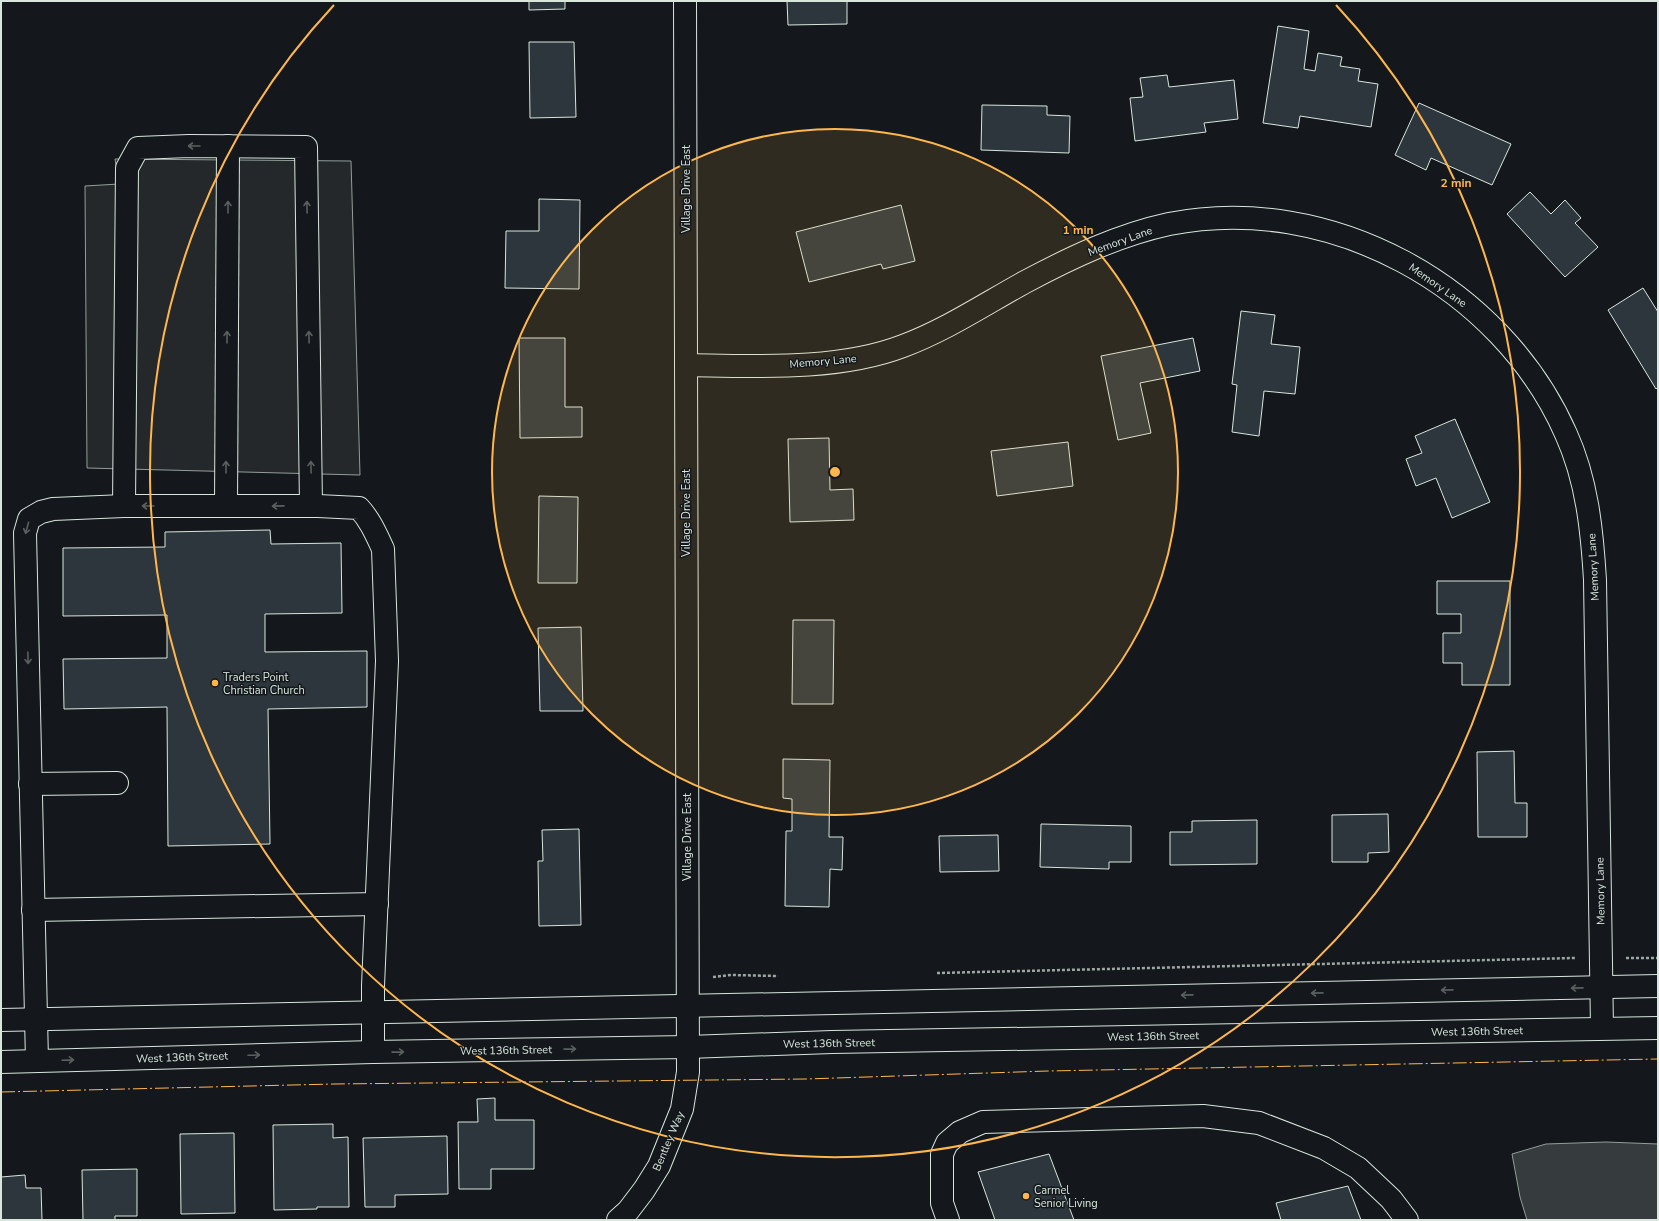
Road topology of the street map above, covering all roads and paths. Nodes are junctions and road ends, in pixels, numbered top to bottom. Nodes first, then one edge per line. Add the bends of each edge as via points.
1 (685, 1) edge
2 (228, 146) junction
3 (686, 365) junction
4 (124, 506) junction
5 (226, 506) junction
6 (311, 506) junction
7 (117, 783) dead end
8 (30, 784) junction
9 (377, 904) junction
10 (33, 910) junction
11 (1658, 986) edge
12 (1602, 987) junction
13 (372, 1012) junction
14 (1, 1020) edge
15 (35, 1020) junction
16 (688, 1026) junction
17 (1602, 1028) junction
18 (1658, 1028) edge
19 (372, 1052) junction
20 (37, 1061) junction
21 (1, 1062) edge
22 (618, 1220) edge
23 (948, 1220) edge
24 (1406, 1220) edge

1 - 3 street, Village Drive East
2 -> 4 street via 138,148 127,168
5 -> 2 street
6 -> 2 street via 306,147
3 - 12 street, Memory Lane via 800,365 870,356 930,335 1027,281 1102,245 1169,224 1203,219 1272,220 1308,226 1348,237 1415,267 1480,315 1519,357 1555,411 1578,463 1593,539 1595,580
3 - 16 street, Village Drive East
5 -> 4 street
4 -> 8 street via 53,509 29,519 25,533
6 -> 5 street
6 - 9 street via 359,508 383,549 387,661
7 - 8 street
8 - 10 street
9 - 10 street
9 - 13 street
10 - 15 street
11 - 12 street, West 136th Street
12 -> 16 street, West 136th Street
12 - 17 street, Memory Lane
13 - 15 street, West 136th Street
13 - 16 street, West 136th Street
13 - 19 street
14 - 15 street, West 136th Street
15 - 20 street
16 - 17 street, West 136th Street via 840,1042
19 -> 16 street, West 136th Street
16 - 22 street, Bentley Way via 687,1078 682,1109 659,1166 644,1190
17 - 18 street, West 136th Street
20 -> 19 street, West 136th Street
20 - 21 street, West 136th Street
23 - 24 street via 942,1203 942,1154 947,1143 960,1132 983,1122 1203,1116 1259,1123 1324,1148 1358,1168 1391,1199

